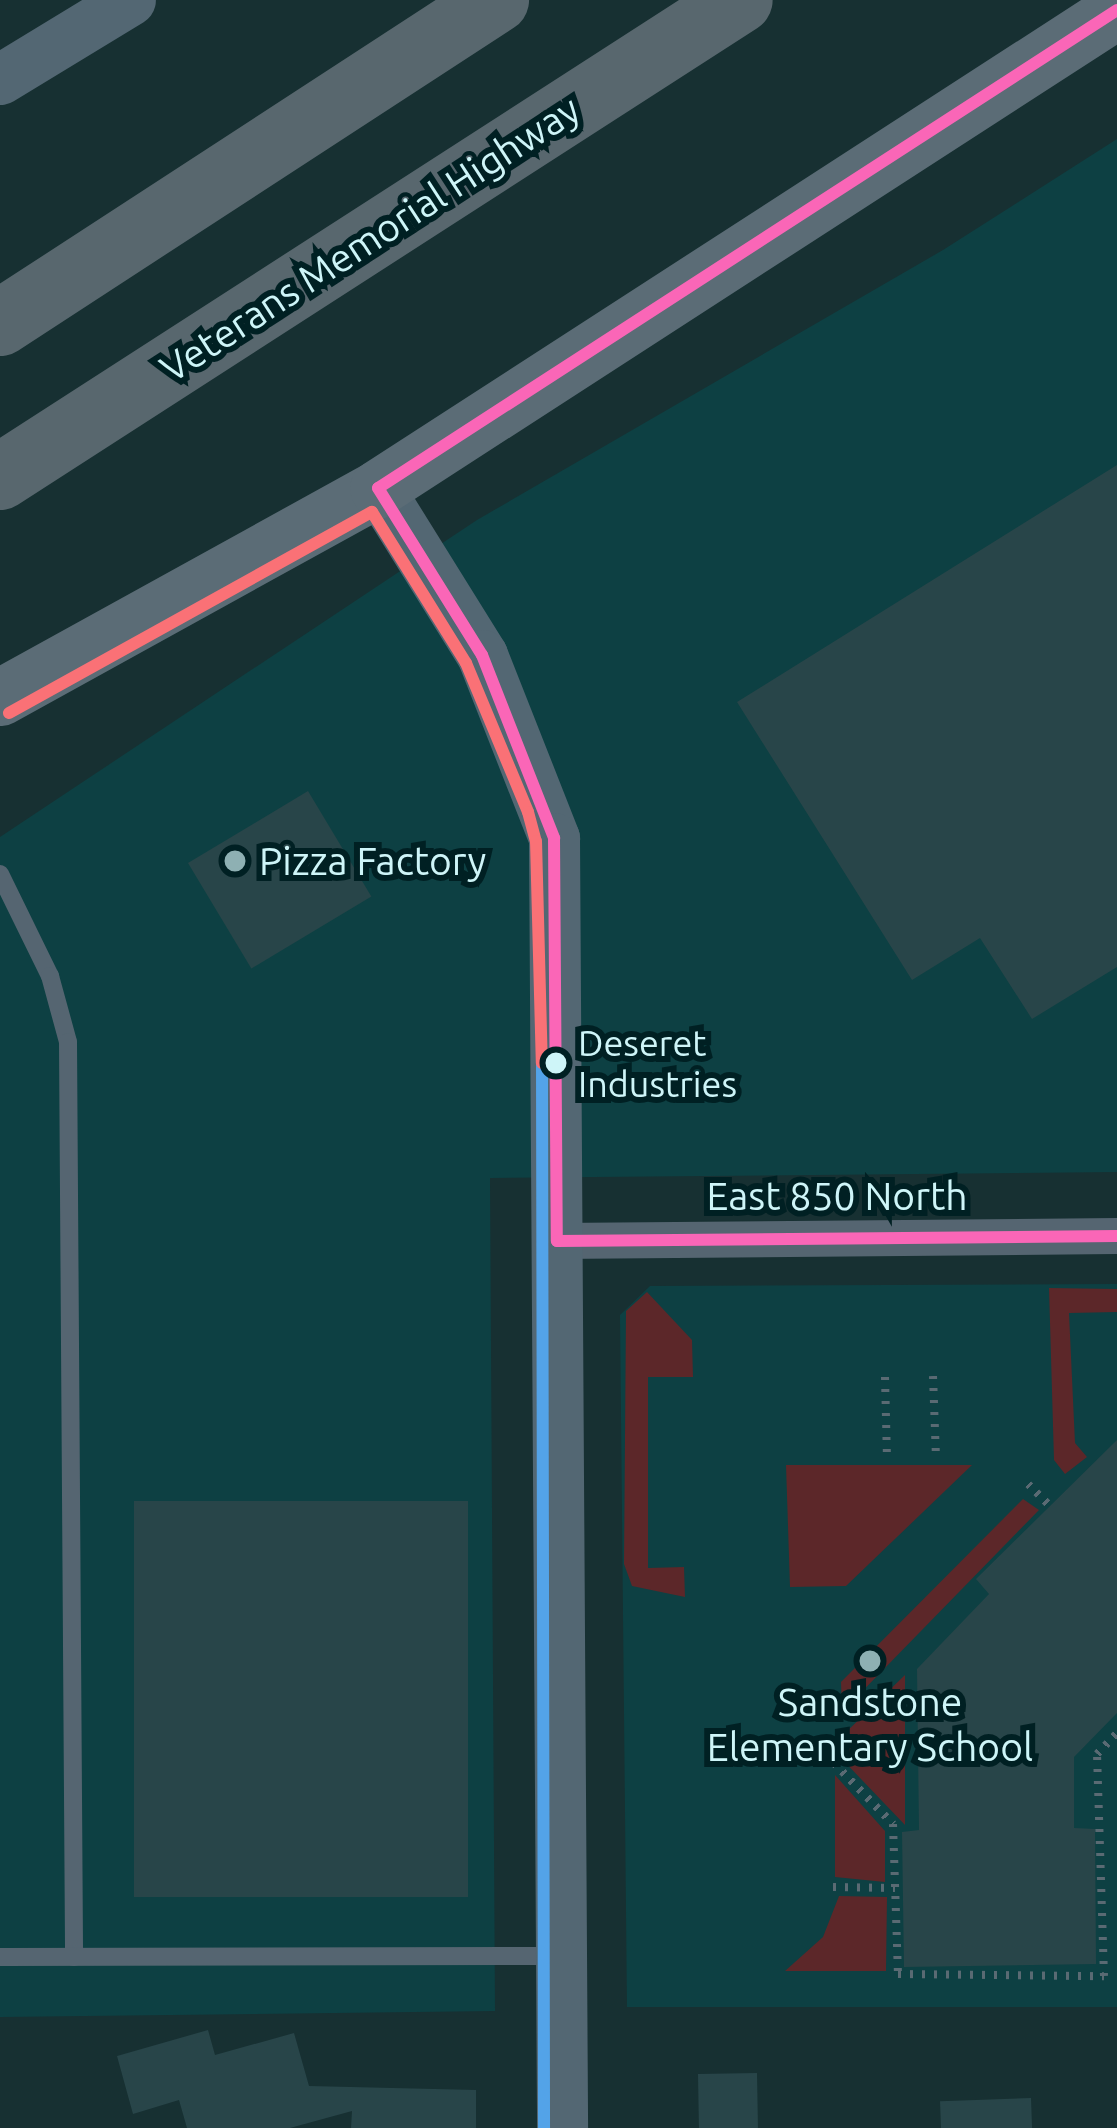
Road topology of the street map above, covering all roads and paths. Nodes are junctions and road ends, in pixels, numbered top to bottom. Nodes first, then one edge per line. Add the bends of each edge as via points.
1 (130, 0) edge
2 (496, 0) edge
3 (740, 0) edge
4 (1117, 10) edge
5 (0, 79) edge
6 (0, 322) edge
7 (0, 477) edge
8 (378, 488) junction
9 (0, 697) edge
10 (0, 874) edge
11 (1117, 1236) edge
12 (557, 1241) junction
13 (932, 1376) dead end
14 (885, 1377) dead end
15 (887, 1457) dead end
16 (936, 1457) dead end
17 (1028, 1484) dead end
18 (1050, 1506) dead end
19 (1117, 1733) edge
20 (834, 1763) dead end
21 (833, 1887) dead end
22 (895, 1888) junction
23 (560, 1956) junction
24 (0, 1957) edge
25 (74, 1957) junction
26 (562, 2128) edge

1 - 5 street
2 - 6 highway
3 - 7 highway, Veterans Memorial Highway
4 - 8 main road
8 - 9 main road
8 - 12 street via 482,655 554,838
10 - 25 lane via 50,976 68,1042
11 - 12 street, East 850 North
12 - 23 street
13 - 16 path
14 - 15 path
17 - 18 path
19 - 22 path via 1096,1754 1104,1976 898,1974
20 - 22 path via 893,1824
21 - 22 path
23 - 25 lane
23 - 26 street
24 - 25 lane

